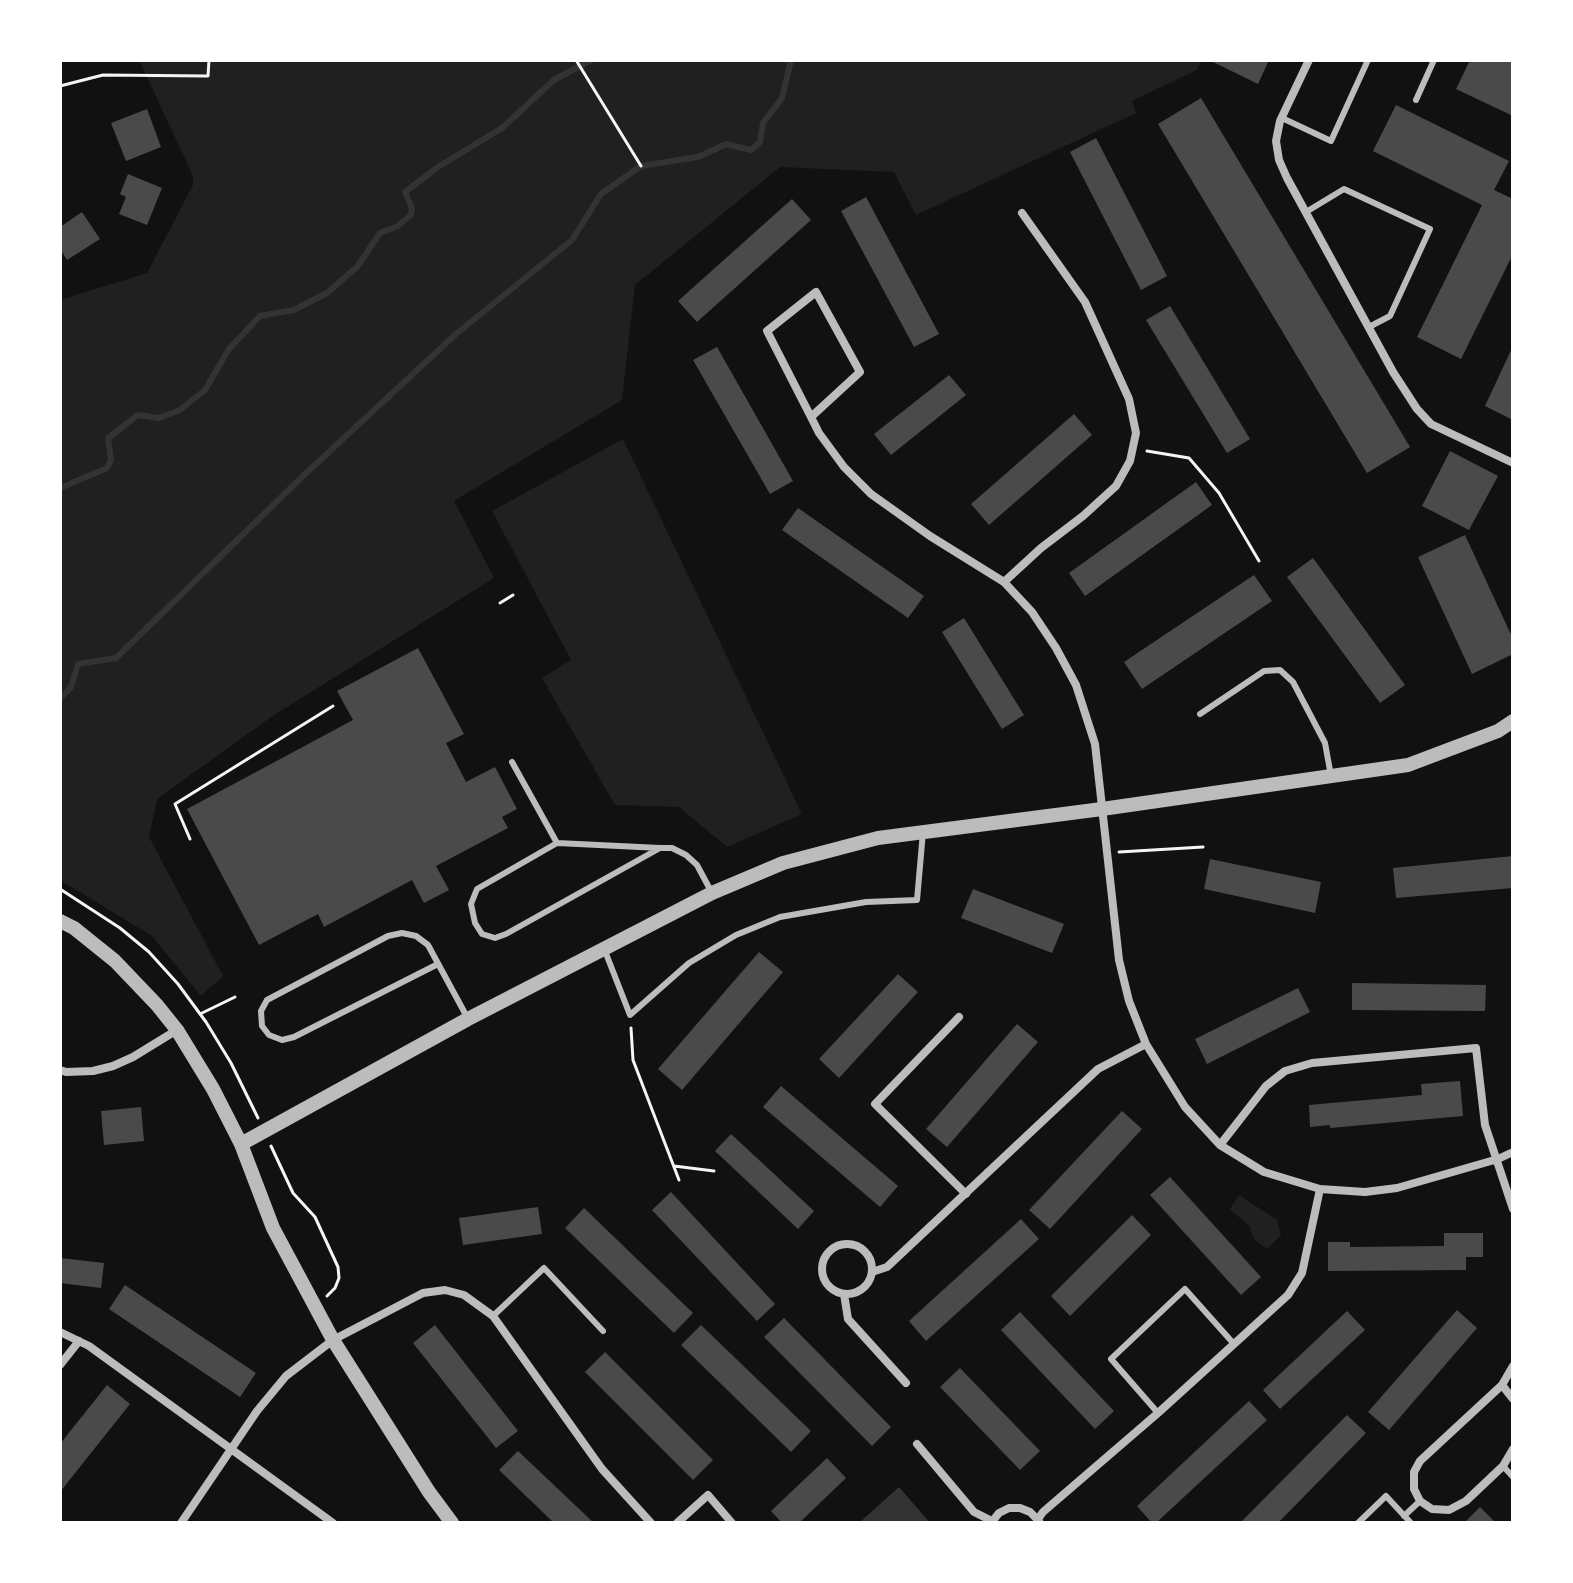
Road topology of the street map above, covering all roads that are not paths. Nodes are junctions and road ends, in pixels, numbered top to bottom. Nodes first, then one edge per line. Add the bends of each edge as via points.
1 (1309, 60) edge
2 (1368, 60) edge
3 (1434, 60) edge
4 (1416, 100) dead end
5 (1282, 118) junction
6 (1306, 212) junction
7 (1022, 213) dead end
8 (1369, 327) junction
9 (811, 417) junction
10 (1513, 463) edge
11 (1004, 582) junction
12 (1200, 714) dead end
13 (1513, 721) edge
14 (512, 762) dead end
15 (1331, 776) junction
16 (1102, 809) junction
17 (923, 832) junction
18 (557, 843) junction
19 (660, 848) junction
20 (712, 893) junction
21 (60, 921) edge
22 (605, 949) junction
23 (438, 964) junction
24 (959, 1017) dead end
25 (468, 1019) junction
26 (177, 1030) junction
27 (1146, 1044) junction
28 (60, 1070) edge
29 (241, 1144) junction
30 (1220, 1145) junction
31 (1513, 1152) edge
32 (1498, 1159) junction
33 (1320, 1189) junction
34 (966, 1194) junction
35 (1513, 1209) edge
36 (872, 1272) junction
37 (844, 1294) junction
38 (493, 1316) junction
39 (603, 1331) dead end
40 (60, 1332) edge
41 (333, 1340) junction
42 (79, 1341) junction
43 (1234, 1344) junction
44 (60, 1365) edge
45 (1513, 1366) edge
46 (906, 1383) dead end
47 (1502, 1385) junction
48 (1513, 1399) edge
49 (1158, 1413) junction
50 (917, 1444) dead end
51 (230, 1449) junction
52 (1513, 1449) edge
53 (1503, 1466) junction
54 (1513, 1477) edge
55 (1420, 1501) junction
56 (1404, 1516) junction
57 (1039, 1521) edge
58 (991, 1522) edge
59 (181, 1523) edge
60 (333, 1523) edge
61 (452, 1523) edge
62 (651, 1523) edge
63 (677, 1523) edge
64 (732, 1523) edge
65 (1358, 1523) edge
66 (1411, 1523) edge

1 - 5 street
2 - 5 lane via 1331,141
3 - 4 lane
5 - 6 street via 1276,141 1279,160
6 - 8 street
6 - 8 lane via 1344,189 1430,229 1390,316
7 - 11 street via 1085,302 1129,399 1136,433 1130,461 1116,486
8 - 10 street via 1410,399 1431,424
9 - 9 street via 767,331 816,292 860,372
9 - 11 street via 844,467 871,494
11 - 16 street via 1032,612 1076,685 1095,744
12 - 15 lane via 1264,671 1280,670 1293,682 1325,743
13 - 15 street via 1408,765
14 - 18 lane
15 - 16 street
16 - 17 street
16 - 27 street via 1119,960
17 - 20 street via 783,863
17 - 22 lane via 917,900 866,902 780,917 689,963 630,1015
18 - 19 lane
18 - 19 lane via 477,889 471,904 482,934 495,938 520,928
19 - 20 lane via 686,855
20 - 22 street
21 - 26 street via 115,961
22 - 25 street
23 - 23 lane via 416,936 388,936 267,1000 262,1026 282,1040 294,1037
23 - 25 lane
24 - 34 street via 875,1104
25 - 29 street
26 - 28 street via 113,1066
26 - 29 street
27 - 30 street via 1185,1107
27 - 34 street via 1098,1069
29 - 41 street via 273,1228
30 - 32 street via 1266,1086 1285,1071 1312,1063 1476,1048 1485,1125
30 - 33 street via 1264,1172
31 - 32 street
32 - 33 street via 1397,1188
32 - 35 street
33 - 43 street via 1302,1273 1288,1295
34 - 36 street via 887,1267
36 - 37 street via 863,1289
36 - 37 street via 868,1254 860,1247 832,1249 823,1275
37 - 46 street via 848,1319
38 - 39 lane via 544,1268
38 - 41 street via 464,1295 445,1290 423,1293
38 - 62 street via 602,1469
40 - 42 street
41 - 51 street via 286,1376
41 - 61 street
42 - 44 street
42 - 51 street
43 - 49 street
43 - 49 lane via 1185,1289 1111,1359
45 - 47 street
47 - 48 street
47 - 55 street via 1420,1461 1414,1472
49 - 57 street
50 - 58 street via 974,1512
51 - 59 street
51 - 60 street
52 - 53 street
53 - 54 lane
53 - 55 street via 1449,1510 1432,1509
55 - 56 lane
56 - 65 lane via 1386,1496
56 - 66 lane
57 - 58 street via 1030,1512 1009,1508
63 - 64 street via 708,1495

